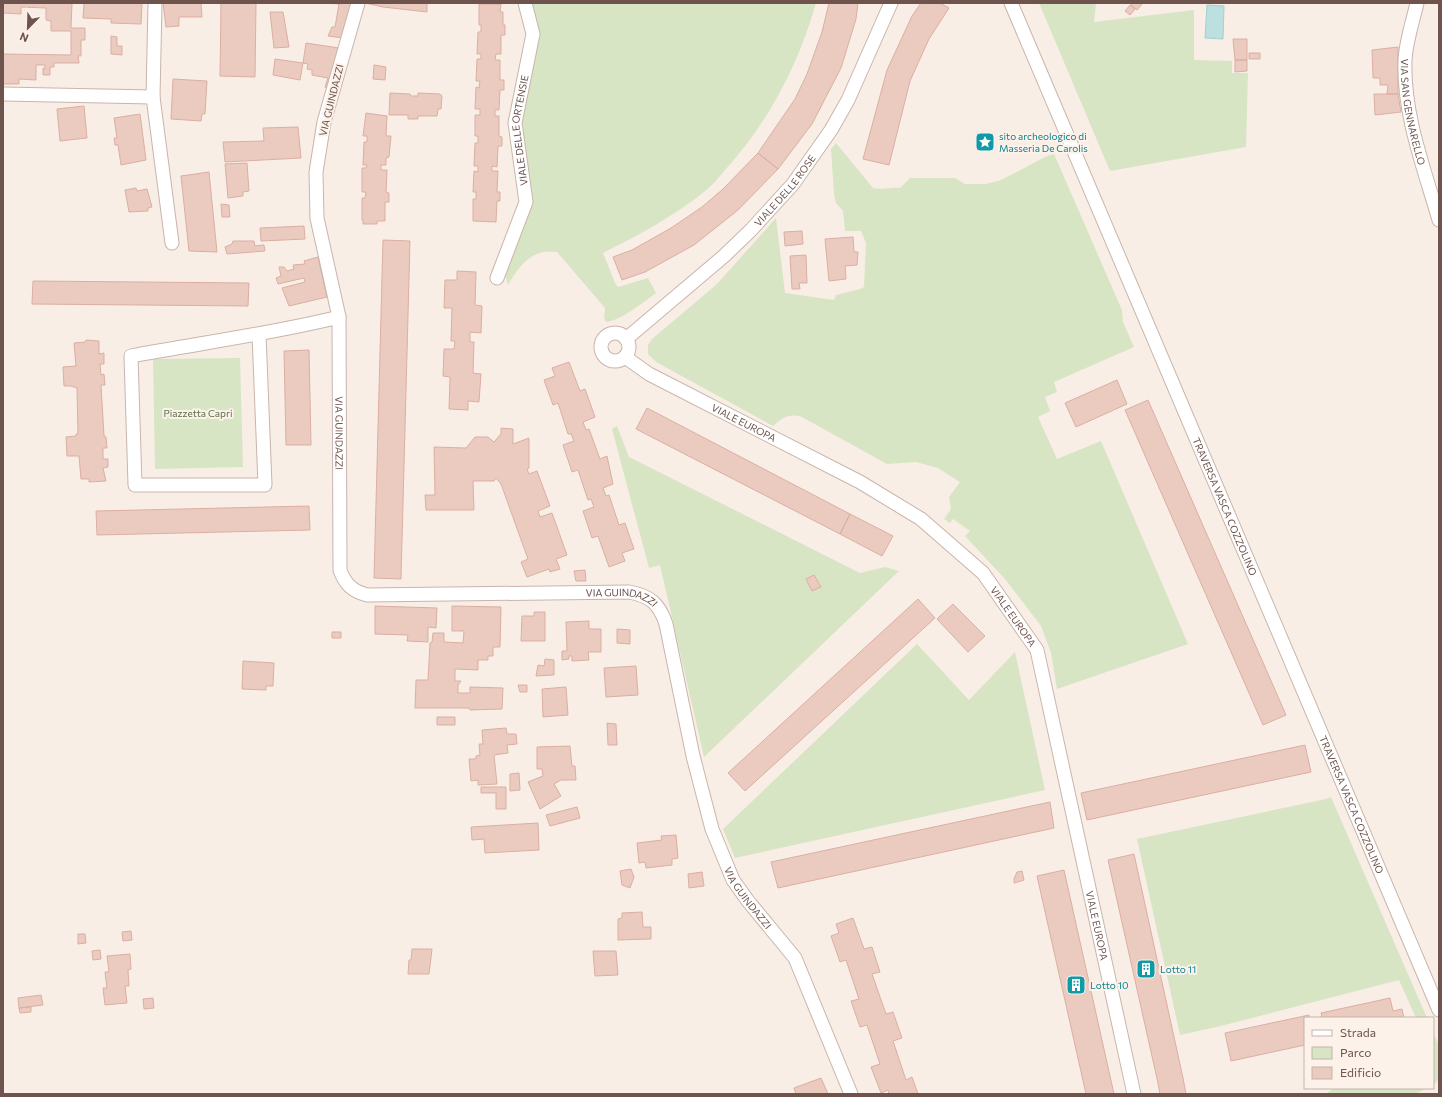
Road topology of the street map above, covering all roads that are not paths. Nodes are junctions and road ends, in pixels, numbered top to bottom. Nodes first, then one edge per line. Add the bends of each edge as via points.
1 (155, 3) edge
2 (358, 3) edge
3 (525, 3) edge
4 (891, 3) edge
5 (1011, 3) edge
6 (1417, 3) edge
7 (3, 94) edge
8 (153, 97) junction
9 (1439, 220) edge
10 (172, 243) dead end
11 (497, 278) dead end
12 (339, 317) junction
13 (259, 334) junction
14 (626, 339) junction
15 (625, 357) junction
16 (1439, 1010) edge
17 (851, 1094) edge
18 (1134, 1094) edge

1 - 8 street
2 - 12 street, VIA GUINDAZZI via 324,122 316,172 317,218
3 - 11 street, VIALE DELLE ORTENSIE via 533,34 515,123 526,202
4 - 14 street, VIALE DELLE ROSE via 848,100 811,161 774,206 724,256
5 - 16 street, TRAVERSA VASCA COZZOLINO
6 - 9 street, VIA SAN GENNARELLO via 1405,59 1407,92 1411,120
7 - 8 street
8 - 10 street
12 - 13 street via 288,330
12 - 17 street, VIA GUINDAZZI via 340,570 343,579 353,590 367,595 629,592 642,594 653,601 662,611 666,624 693,756 712,829 733,880 795,958
13 - 13 street via 131,356 135,485 265,485
14 - 15 street via 629,348
14 - 15 street via 623,335 613,333 604,338 600,347 605,358 610,361 615,362
15 - 18 street, VIALE EUROPA via 649,374 860,482 920,519 983,573 1037,650

